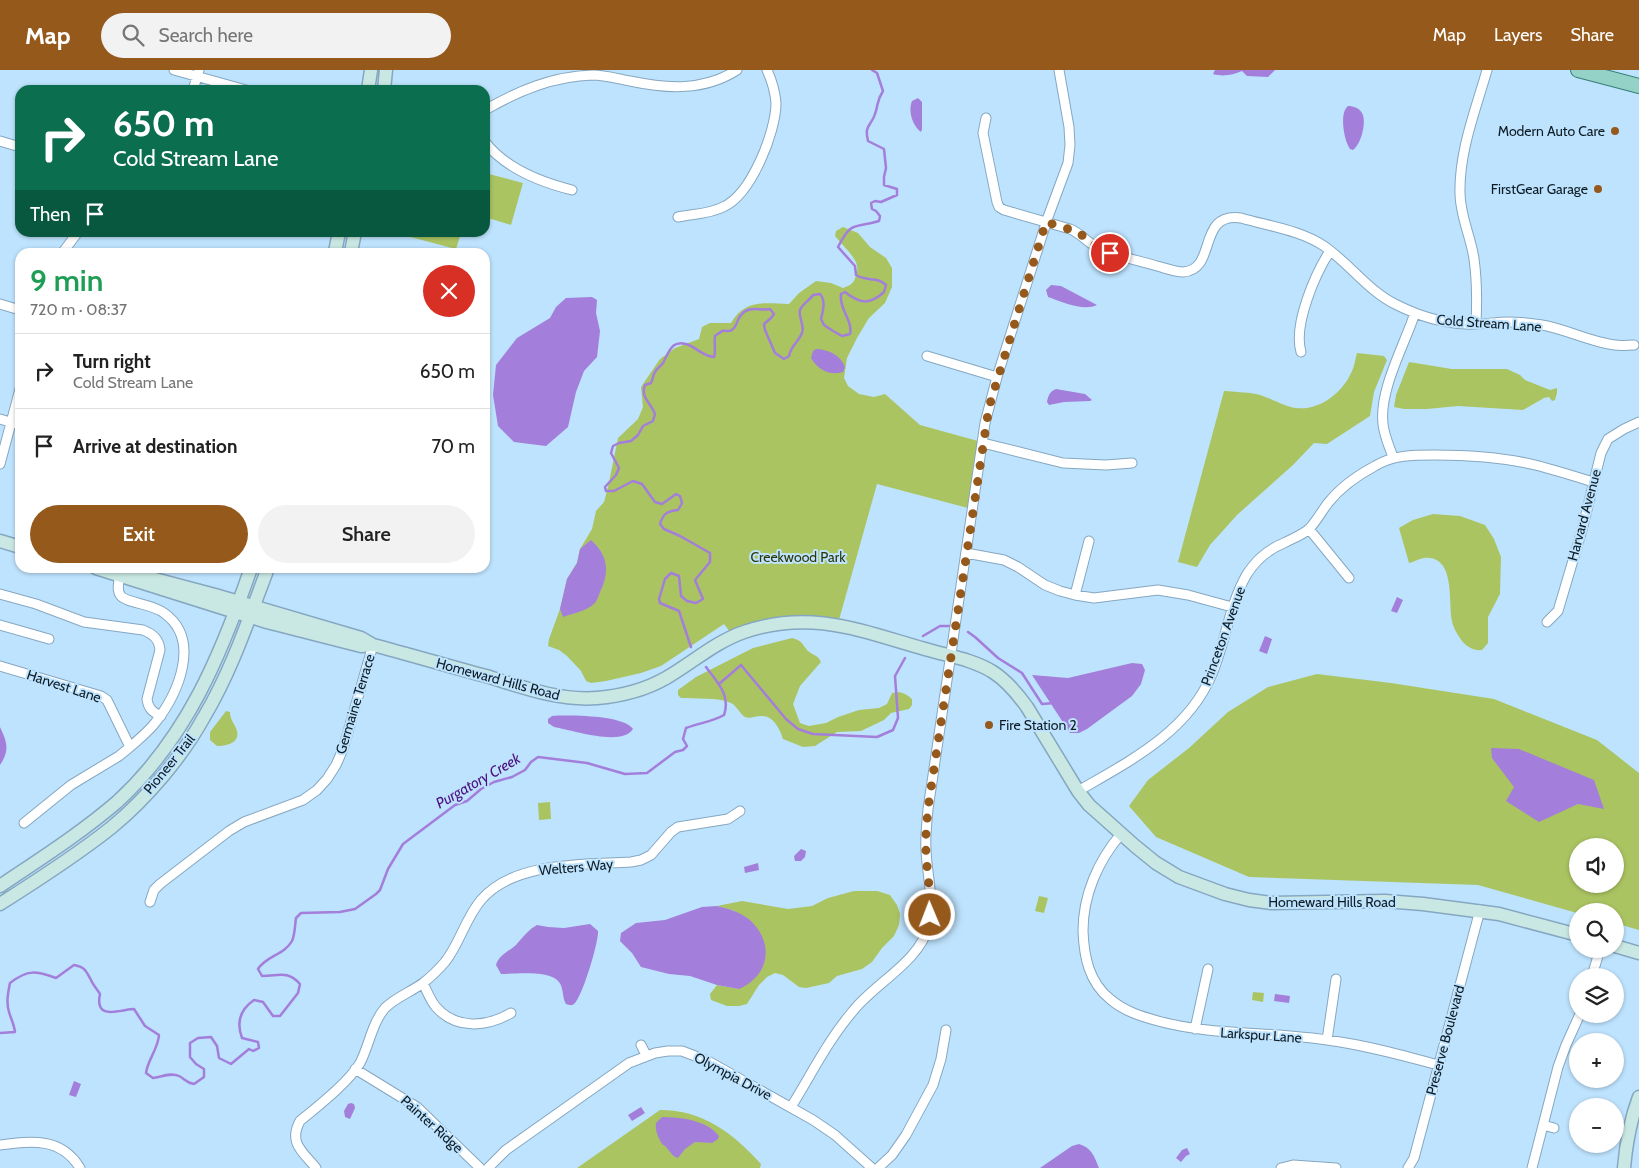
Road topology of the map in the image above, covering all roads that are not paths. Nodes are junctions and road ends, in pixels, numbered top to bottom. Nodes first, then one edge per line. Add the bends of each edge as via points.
1 (174, 70) edge
2 (371, 70) edge
3 (386, 70) edge
4 (737, 70) edge
5 (767, 70) edge
6 (1059, 70) edge
7 (1487, 70) edge
8 (1578, 70) edge
9 (198, 73) edge
10 (570, 73) edge
11 (194, 85) edge
12 (232, 85) edge
13 (369, 85) edge
14 (384, 85) edge
15 (1639, 86) edge
16 (490, 107) edge
17 (986, 118) dead end
18 (0, 141) edge
19 (15, 146) edge
20 (490, 148) edge
21 (572, 190) dead end
22 (678, 217) dead end
23 (1046, 222) junction
24 (74, 237) edge
25 (66, 248) edge
26 (1330, 250) junction
27 (0, 304) edge
28 (15, 308) edge
29 (1415, 314) junction
30 (1476, 324) junction
31 (1634, 345) dead end
32 (1301, 352) dead end
33 (927, 356) dead end
34 (997, 377) junction
35 (0, 420) edge
36 (1639, 422) edge
37 (15, 424) edge
38 (983, 443) junction
39 (1393, 457) junction
40 (1132, 463) dead end
41 (0, 464) edge
42 (1593, 482) junction
43 (1309, 529) junction
44 (0, 541) edge
45 (1090, 541) dead end
46 (15, 546) edge
47 (966, 553) junction
48 (116, 573) edge
49 (249, 573) edge
50 (266, 573) edge
51 (120, 574) junction
52 (1349, 578) dead end
53 (0, 594) edge
54 (1075, 595) junction
55 (237, 607) junction
56 (1232, 607) junction
57 (252, 611) junction
58 (1547, 622) dead end
59 (0, 625) edge
60 (49, 639) dead end
61 (373, 645) junction
62 (951, 657) junction
63 (0, 666) edge
64 (161, 716) junction
65 (130, 747) junction
66 (1078, 791) junction
67 (740, 811) dead end
68 (24, 824) dead end
69 (1121, 834) junction
70 (0, 886) edge
71 (150, 902) dead end
72 (0, 904) edge
73 (1480, 910) junction
74 (1569, 933) edge
75 (1624, 949) edge
76 (1639, 954) edge
77 (1208, 969) dead end
78 (1336, 979) dead end
79 (423, 983) junction
80 (511, 1012) dead end
81 (1576, 1023) edge
82 (1195, 1029) junction
83 (946, 1030) dead end
84 (1327, 1040) junction
85 (641, 1045) dead end
86 (646, 1056) junction
87 (1438, 1065) junction
88 (356, 1069) junction
89 (1639, 1097) edge
90 (791, 1107) junction
91 (1543, 1125) junction
92 (1554, 1128) dead end
93 (0, 1145) edge
94 (83, 1168) edge
95 (316, 1168) edge
96 (480, 1168) edge
97 (488, 1168) edge
98 (872, 1168) edge
99 (878, 1168) edge
100 (1282, 1168) edge
101 (1336, 1168) edge
102 (1408, 1168) edge
103 (1532, 1168) edge
104 (1624, 1168) edge

1 - 9 street
2 - 13 street
3 - 14 street
4 - 10 street via 716,81 682,86
5 - 22 street via 775,92 775,116 766,147 748,186 724,207
6 - 23 street via 1070,145 1068,163
7 - 30 street via 1461,170 1460,192 1474,259
8 - 15 main road
9 - 11 street
9 - 12 street
10 - 16 street via 522,90
17 - 23 street, Cold Stream Lane via 983,134 999,207
18 - 19 street
20 - 21 street via 511,165
23 - 26 street, Cold Stream Lane via 1078,232 1110,253 1182,272 1194,273 1213,229 1224,219 1232,217 1300,235
23 - 34 street
24 - 25 street
26 - 29 street, Cold Stream Lane via 1372,289
26 - 32 street via 1312,284 1298,334
27 - 28 street
29 - 30 street, Cold Stream Lane via 1442,321
29 - 39 street via 1384,399 1383,424
30 - 31 street, Cold Stream Lane via 1526,323 1616,346
33 - 34 street
34 - 38 street
35 - 37 street
36 - 42 street, Harvard Avenue via 1608,439
37 - 41 street
38 - 40 street via 1063,463
38 - 47 street
39 - 42 street, Princeton Avenue via 1459,455 1511,460
39 - 43 street, Princeton Avenue via 1339,491
42 - 58 street, Harvard Avenue via 1558,611
43 - 52 street
43 - 56 street, Princeton Avenue via 1269,551 1258,561 1240,586
44 - 46 street
45 - 54 street
47 - 54 street via 1004,560 1045,585
47 - 62 street
48 - 51 street, Homeward Hills Road
49 - 55 street, Pioneer Trail
50 - 57 street, Pioneer Trail
51 - 55 street, Homeward Hills Road via 151,578
51 - 64 street via 122,598 163,612 171,618 182,637 181,673
53 - 64 street via 77,620 152,634 160,650 147,699 150,709
54 - 56 street via 1094,598 1158,590
55 - 57 street, Homeward Hills Road
55 - 70 street, Pioneer Trail via 197,700 145,773 89,825
56 - 66 street, Princeton Avenue via 1212,674 1191,710 1162,739
57 - 61 street, Homeward Hills Road via 334,639 361,646
57 - 72 street, Pioneer Trail via 227,674 204,718 160,778 113,826
59 - 60 street
61 - 62 street, Homeward Hills Road via 539,692 582,698 641,689 664,679 724,641 782,623 846,627
61 - 71 street, Germaine Terrace via 343,749 328,779 303,800 244,822 229,831 160,884
62 - 66 street, Homeward Hills Road via 979,665 1007,682 1018,694
62 - 90 street via 926,830 931,901 928,928 915,951 853,1010
63 - 65 street, Harvest Lane via 101,696 107,700
64 - 65 street
65 - 68 street via 71,785
66 - 69 street, Homeward Hills Road
67 - 79 street, Welters Way via 728,819 678,827 642,860 538,869 508,880 482,899 446,960
69 - 73 street, Homeward Hills Road via 1179,877 1249,900 1280,903 1385,901
69 - 82 street, Larkspur Lane via 1105,856 1089,890 1083,928 1086,962 1099,988 1121,1007 1134,1014
73 - 74 street, Homeward Hills Road
73 - 87 street, Preserve Boulevard
75 - 76 street
77 - 82 street
78 - 84 street
79 - 80 street via 435,1006 462,1024 494,1022
79 - 88 street, Welters Way via 394,1001 380,1016
81 - 91 street via 1566,1045
82 - 84 street, Larkspur Lane
83 - 99 street via 933,1085 906,1135
84 - 87 street, Larkspur Lane
85 - 86 street
86 - 90 street, Olympia Drive via 668,1051 696,1055
86 - 97 street, Olympia Drive via 630,1063 506,1150
87 - 102 street, Preserve Boulevard via 1414,1158
88 - 95 street, Welters Way via 296,1128 298,1146
88 - 96 street, Painter Ridge via 416,1107
89 - 104 street via 1632,1116
90 - 98 street, Olympia Drive via 835,1135
91 - 92 street
91 - 103 street
93 - 94 street via 53,1145 67,1152
100 - 101 street via 1293,1165

